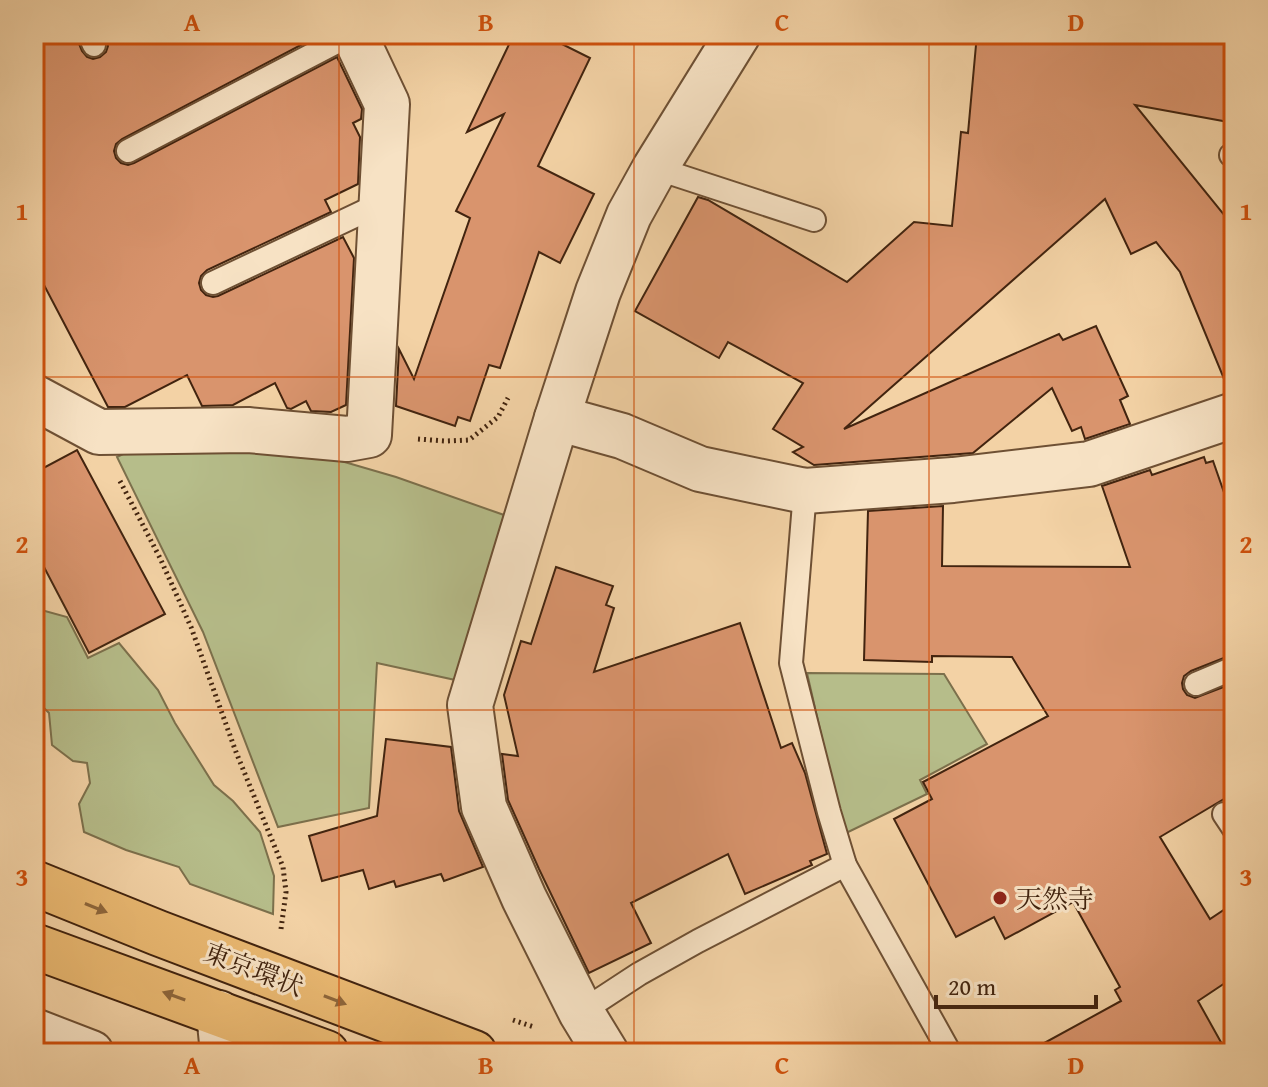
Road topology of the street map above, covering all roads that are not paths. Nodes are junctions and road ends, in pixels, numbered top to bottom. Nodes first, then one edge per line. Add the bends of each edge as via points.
1 (353, 34) edge
2 (738, 34) edge
3 (128, 151) dead end
4 (655, 168) junction
5 (382, 203) junction
6 (814, 220) dead end
7 (213, 283) dead end
8 (34, 397) edge
9 (557, 418) junction
10 (1232, 424) edge
11 (805, 491) junction
12 (1234, 668) edge
13 (1196, 684) dead end
14 (845, 865) junction
15 (34, 883) edge
16 (34, 946) edge
17 (581, 1012) junction
18 (34, 1031) edge
19 (221, 1033) edge
20 (91, 1053) edge
21 (326, 1053) edge
22 (474, 1053) edge
23 (606, 1053) edge
24 (950, 1053) edge

1 - 3 lane
1 - 5 street via 387,104
2 - 4 street
4 - 6 lane
4 - 9 street via 598,292
5 - 7 lane
5 - 8 street via 369,435 347,439 248,430 99,432
9 - 11 street via 622,436 700,469
9 - 17 street via 470,705 484,807
10 - 11 street via 1089,464
11 - 14 lane via 791,663
12 - 13 lane
14 - 17 lane via 698,941
14 - 24 lane
15 -> 22 highway, 東京環状
19 -> 16 highway, 東京環状
17 - 23 street
18 - 20 street
19 - 21 highway, 東京環状

